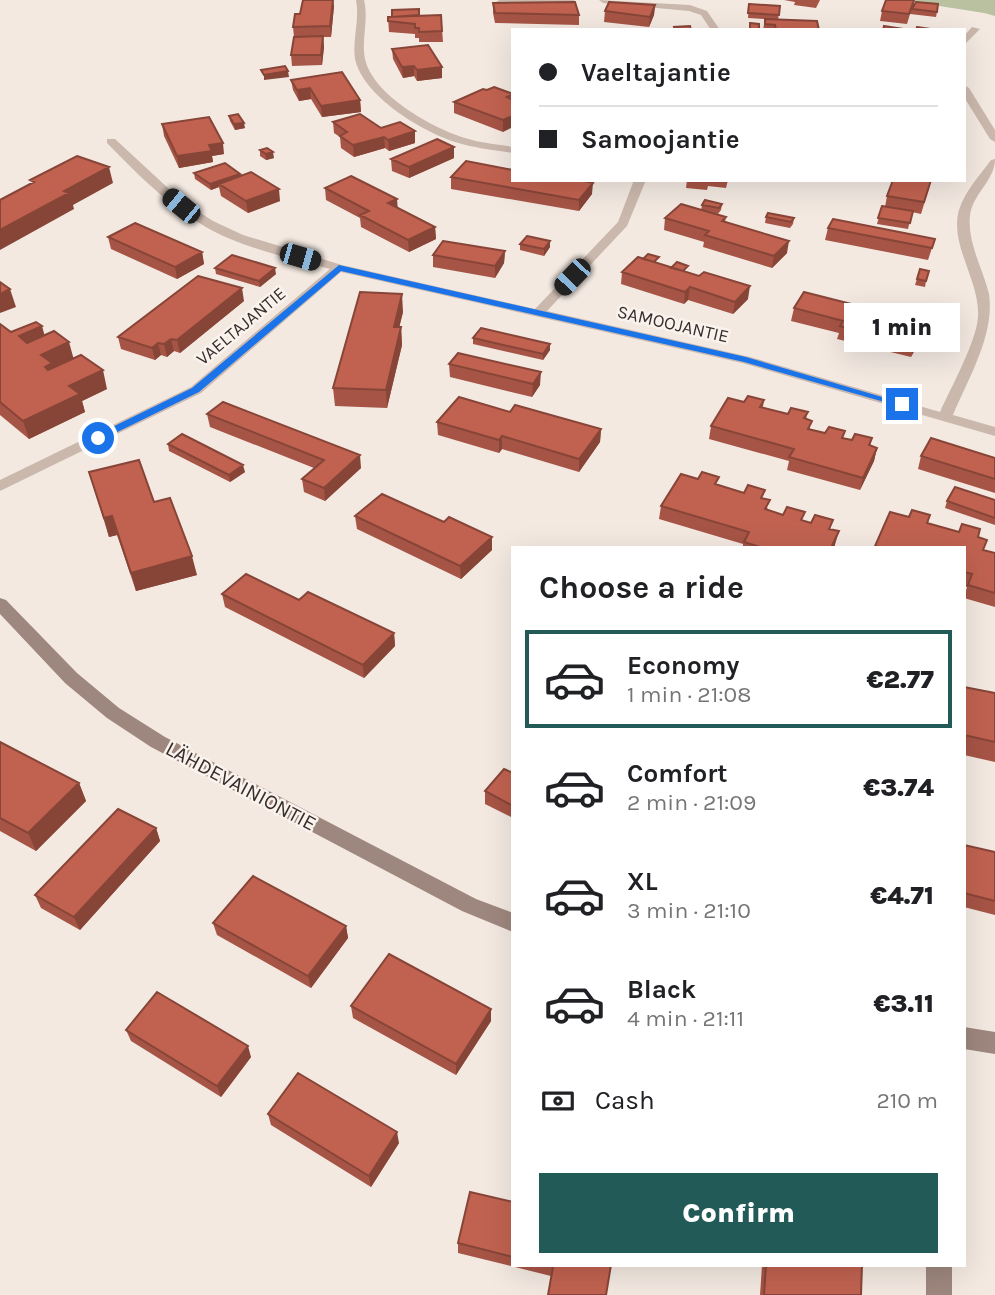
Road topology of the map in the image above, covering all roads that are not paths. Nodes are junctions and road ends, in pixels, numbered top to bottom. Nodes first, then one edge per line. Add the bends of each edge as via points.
1 (360, 0) edge
2 (571, 0) edge
3 (603, 0) edge
4 (500, 3) edge
5 (715, 28) edge
6 (975, 29) dead end
7 (966, 40) edge
8 (966, 91) edge
9 (995, 139) edge
10 (111, 141) dead end
11 (511, 150) edge
12 (995, 162) edge
13 (639, 182) edge
14 (339, 268) junction
15 (539, 312) junction
16 (945, 416) junction
17 (995, 432) edge
18 (0, 486) edge
19 (0, 604) edge
20 (511, 922) edge
21 (966, 1038) edge
22 (995, 1042) edge
23 (939, 1267) edge
24 (939, 1295) edge

1 - 11 street via 360,55 378,88 401,109 453,138
2 - 4 street
3 - 5 street via 690,8 704,13
6 - 7 street
8 - 9 street
10 - 14 street, VAELTAJANTIE via 181,206 227,233
12 - 16 street via 964,214 987,312
13 - 15 street via 623,223
14 - 15 street, SAMOOJANTIE
14 - 18 street, VAELTAJANTIE via 196,390
15 - 16 street, SAMOOJANTIE via 746,360
16 - 17 street, SAMOOJANTIE
19 - 20 street, LÄHDEVAINIONTIE via 71,678 113,713 469,905
21 - 22 street
23 - 24 street

